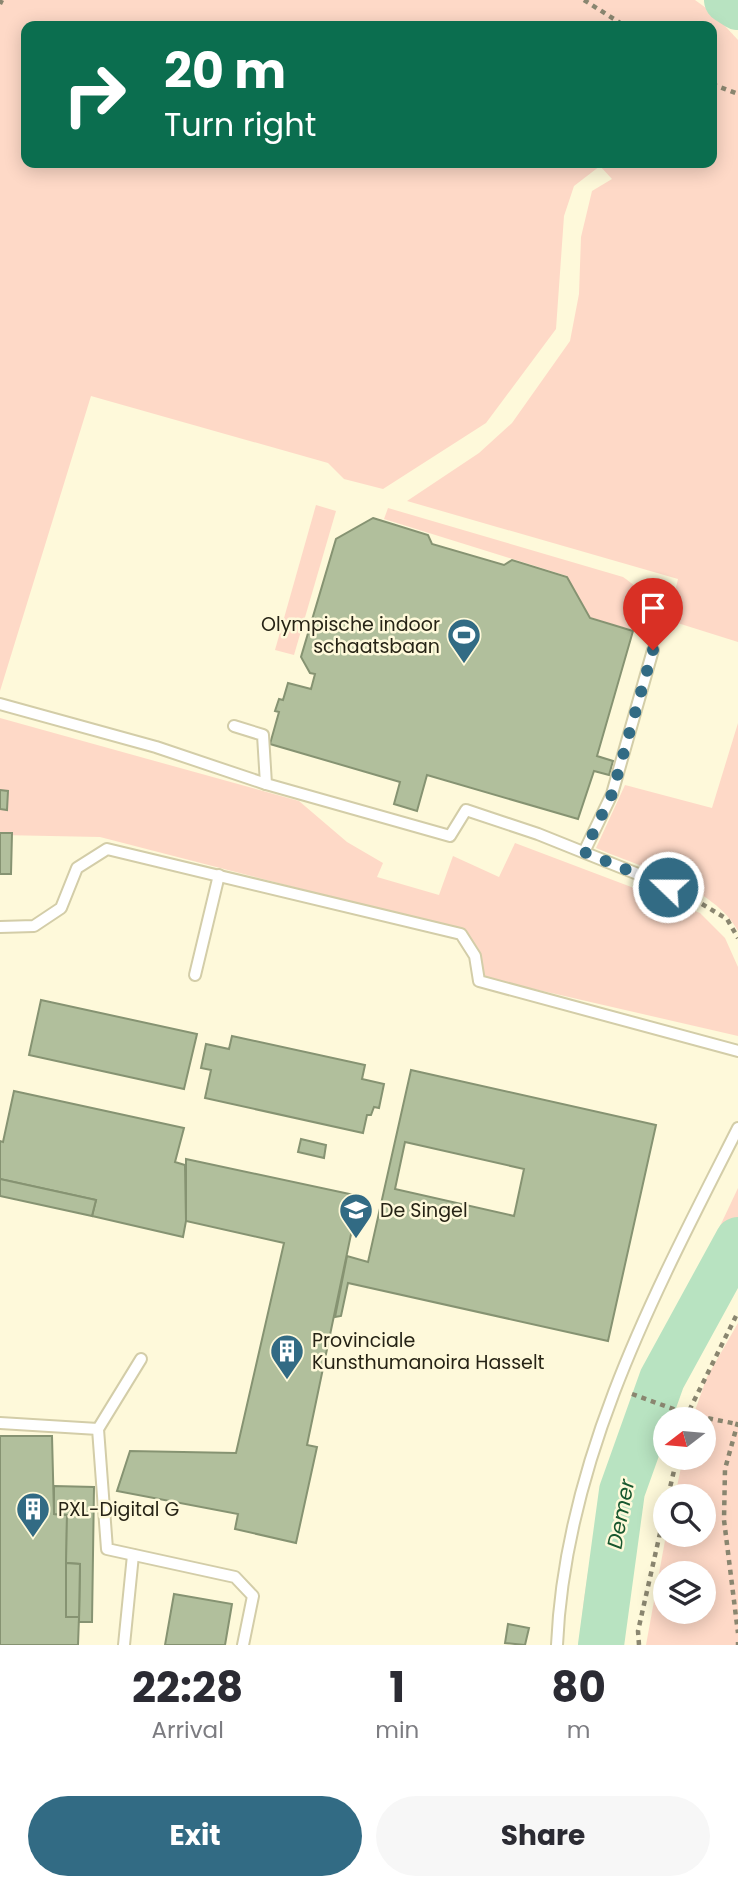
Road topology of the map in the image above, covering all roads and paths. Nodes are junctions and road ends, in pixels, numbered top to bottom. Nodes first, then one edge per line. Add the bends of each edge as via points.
1 (584, 0) edge
2 (617, 21) edge
3 (717, 86) edge
4 (738, 94) edge
5 (653, 650) dead end
6 (0, 704) edge
7 (234, 726) dead end
8 (266, 784) junction
9 (584, 852) junction
10 (219, 875) junction
11 (690, 895) joint
12 (0, 927) edge
13 (738, 938) edge
14 (195, 975) dead end
15 (738, 1051) edge
16 (738, 1128) edge
17 (738, 1312) edge
18 (141, 1359) dead end
19 (623, 1391) dead end
20 (668, 1407) edge
21 (691, 1407) edge
22 (716, 1420) edge
23 (0, 1423) edge
24 (738, 1423) edge
25 (98, 1429) junction
26 (657, 1547) edge
27 (133, 1555) junction
28 (738, 1633) edge
29 (124, 1645) edge
30 (243, 1645) edge
31 (557, 1645) edge
32 (639, 1645) edge

1 - 2 path
3 - 4 path
5 - 9 lane via 612,794
6 - 8 lane via 156,747
7 - 8 lane via 263,735
8 - 9 lane via 450,836 466,810
9 - 11 lane
10 - 12 lane via 107,849 77,868 61,908 34,926
10 - 14 lane
10 - 15 lane via 461,934 475,956 479,981
11 - 13 path via 727,919
16 - 31 lane via 620,1371 582,1484 558,1603
17 - 21 path
18 - 25 lane
19 - 20 path
22 - 24 path
23 - 25 lane
24 - 28 path via 725,1469 723,1520
25 - 27 lane via 107,1549
26 - 32 path
27 - 29 lane
27 - 30 lane via 235,1577 253,1596

